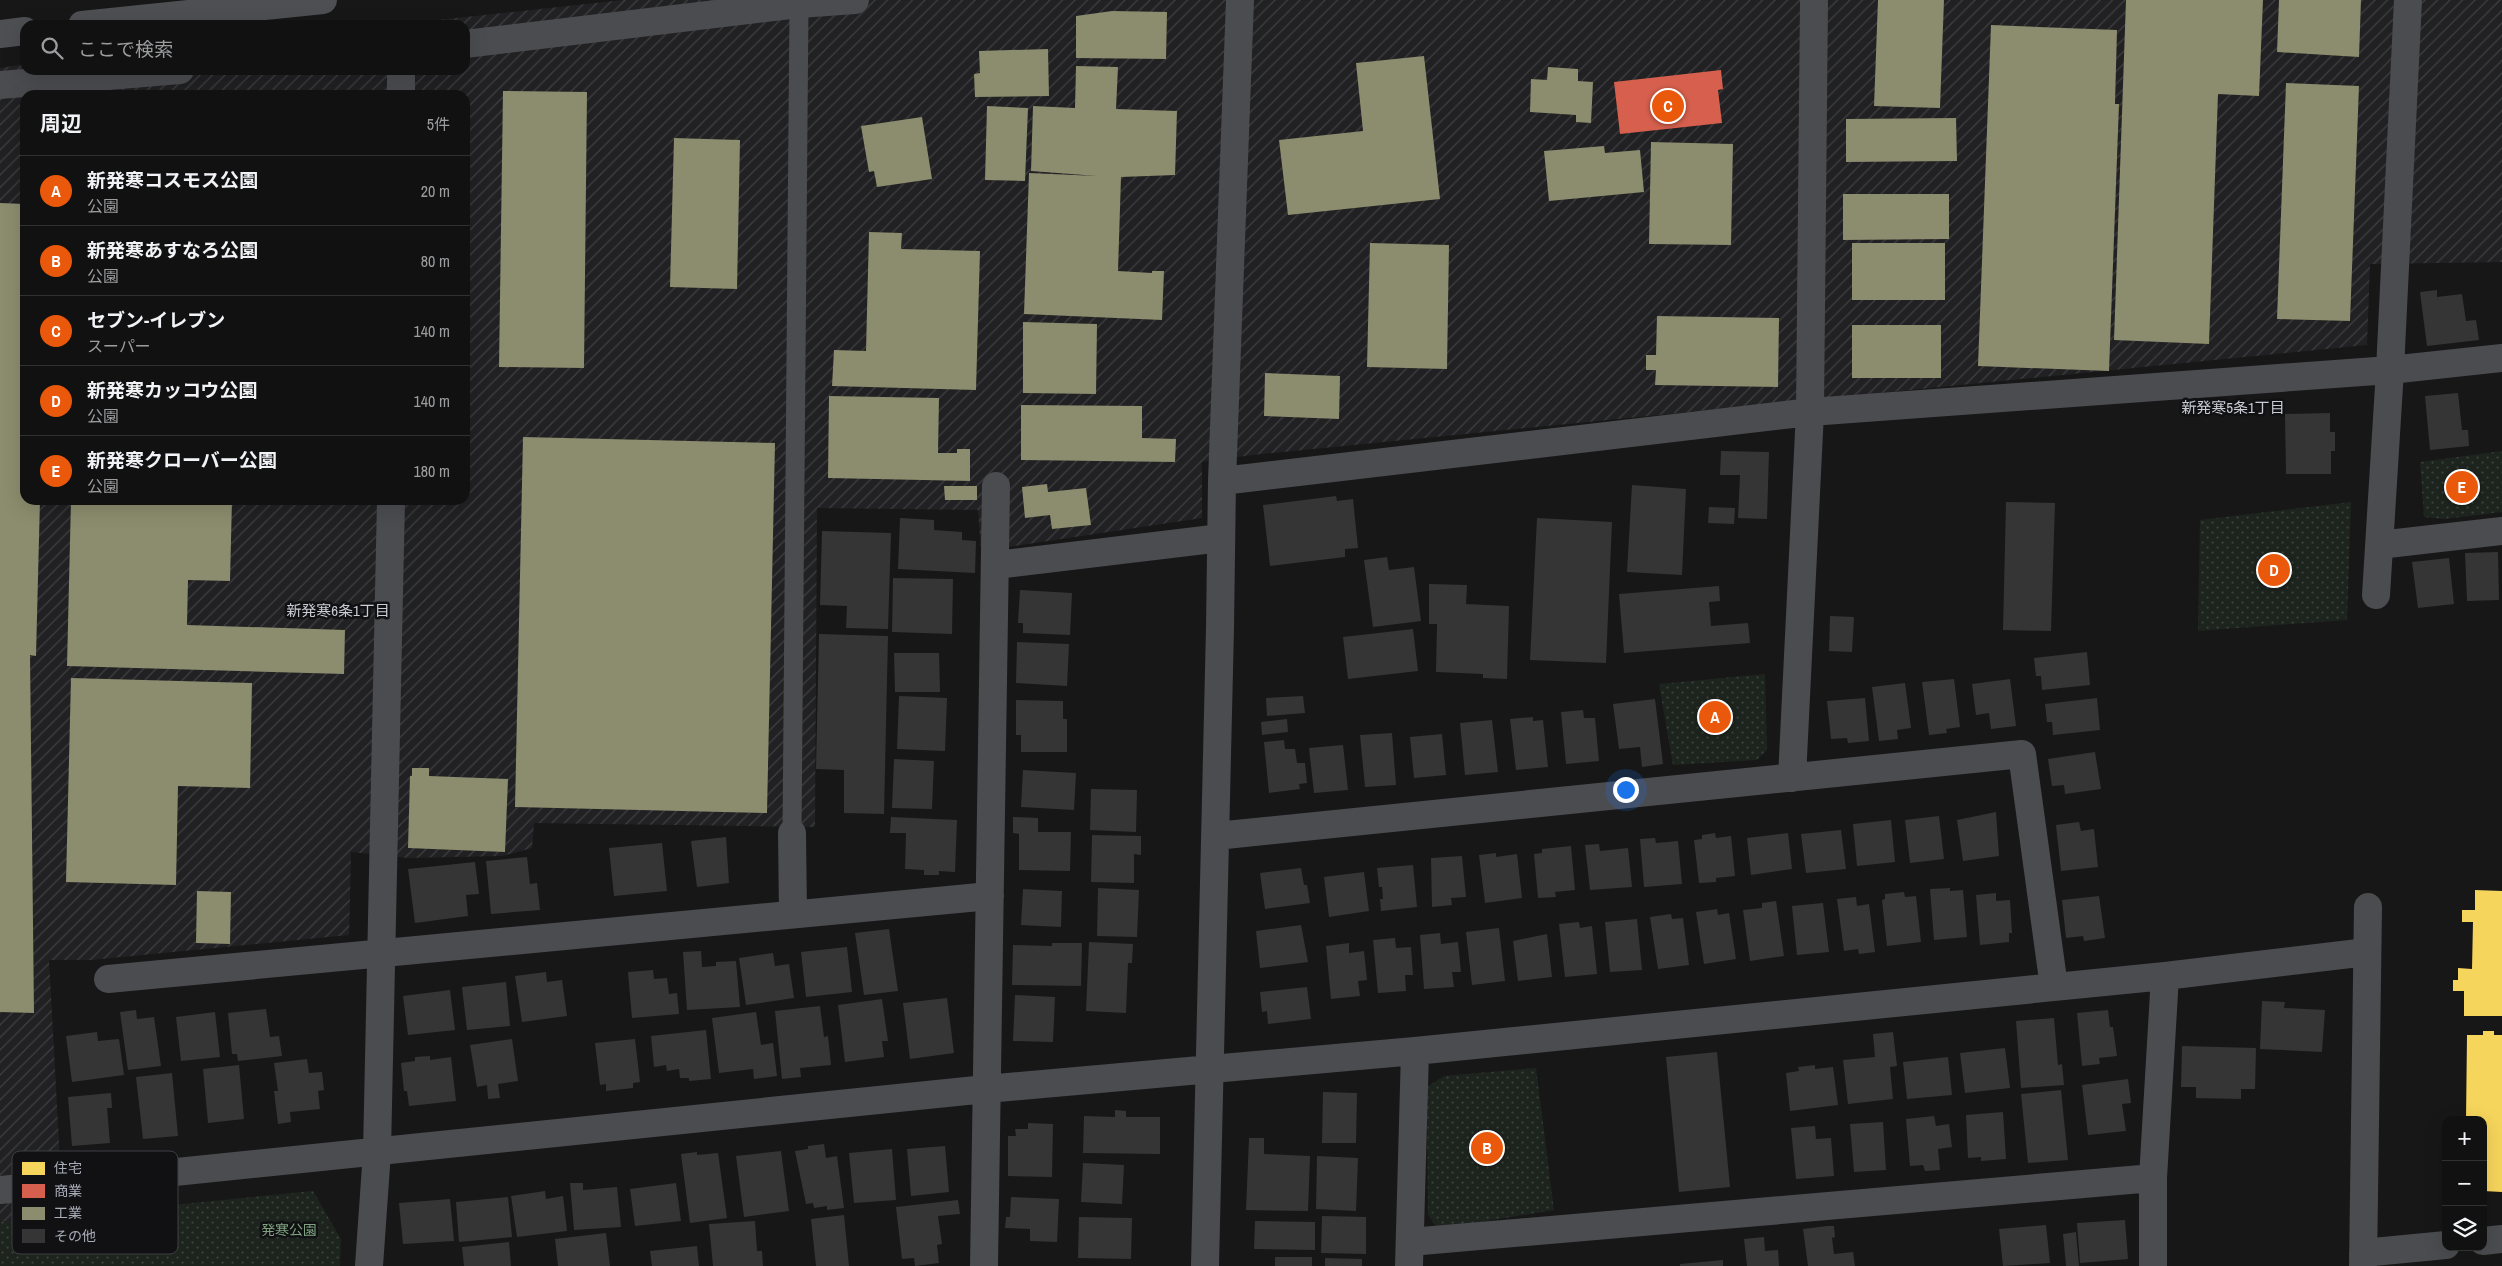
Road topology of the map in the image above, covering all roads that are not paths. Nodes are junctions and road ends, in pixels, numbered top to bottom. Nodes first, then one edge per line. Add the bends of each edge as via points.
1 (323, 0) edge
2 (856, 0) edge
3 (1240, 0) edge
4 (1814, 0) edge
5 (2408, 0) edge
6 (799, 4) junction
7 (130, 20) edge
8 (20, 32) edge
9 (0, 34) edge
10 (470, 43) edge
11 (120, 75) edge
12 (401, 75) edge
13 (0, 85) edge
14 (401, 90) edge
15 (2502, 358) edge
16 (2390, 370) junction
17 (1810, 412) junction
18 (1222, 481) junction
19 (996, 486) dead end
20 (391, 505) edge
21 (2502, 530) edge
22 (1221, 538) junction
23 (2379, 545) junction
24 (996, 566) junction
25 (2376, 595) dead end
26 (1792, 778) junction
27 (792, 833) joint
28 (1216, 836) junction
29 (990, 896) junction
30 (2368, 907) dead end
31 (793, 914) junction
32 (2367, 952) junction
33 (380, 955) junction
34 (2165, 976) junction
35 (108, 979) dead end
36 (2054, 987) junction
37 (1415, 1051) junction
38 (1209, 1068) junction
39 (986, 1089) junction
40 (377, 1152) junction
41 (178, 1172) edge
42 (2153, 1178) junction
43 (2502, 1239) edge
44 (2487, 1241) edge
45 (2442, 1246) edge
46 (1410, 1254) edge
47 (2363, 1259) edge
48 (369, 1266) edge
49 (984, 1266) edge
50 (1205, 1266) edge
51 (2153, 1266) edge

1 - 7 main road
2 - 6 street
3 - 18 street
4 - 17 street
5 - 16 street
6 - 10 street
6 - 27 lane
8 - 9 main road
11 - 13 street
12 - 14 street
15 - 16 street
16 - 17 street
16 - 23 street
17 - 18 street
17 - 26 street
18 - 22 street
19 - 24 street
20 - 33 street
21 - 23 street
22 - 24 street
22 - 28 street
23 - 25 street
24 - 29 street
26 - 28 street
26 - 36 street via 2022,754
27 - 31 street
28 - 38 street
29 - 31 street
29 - 39 street
30 - 32 street
31 - 33 street
32 - 34 street
32 - 47 street
33 - 35 street
33 - 40 street
34 - 36 street
34 - 42 street
36 - 37 street
37 - 38 street
37 - 46 street
38 - 39 street
38 - 50 street
39 - 40 street
39 - 49 street
40 - 41 street
40 - 48 street
42 - 46 street
42 - 51 street
43 - 44 street
45 - 47 street

